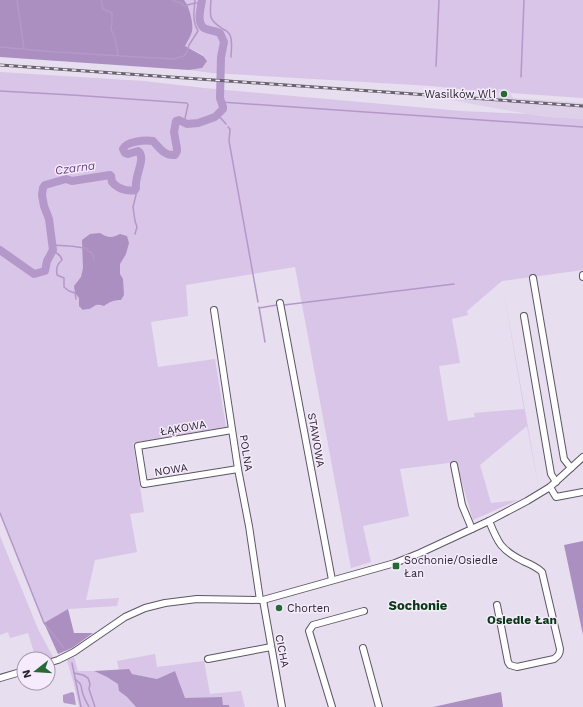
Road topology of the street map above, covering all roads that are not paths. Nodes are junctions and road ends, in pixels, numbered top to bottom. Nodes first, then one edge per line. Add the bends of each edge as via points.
1 (533, 278) dead end
2 (280, 303) dead end
3 (214, 310) dead end
4 (524, 316) dead end
5 (232, 430) junction
6 (138, 446) joint
7 (583, 457) edge
8 (454, 465) dead end
9 (571, 468) junction
10 (238, 469) junction
11 (556, 482) junction
12 (550, 487) junction
13 (583, 492) edge
14 (489, 521) junction
15 (472, 528) junction
16 (332, 580) junction
17 (261, 600) junction
18 (497, 605) dead end
19 (364, 611) dead end
20 (272, 647) junction
21 (363, 648) dead end
22 (208, 659) dead end
23 (56, 661) edge
24 (16, 673) edge
25 (0, 678) edge
26 (282, 707) edge
27 (332, 707) edge
28 (379, 707) edge

1 - 9 street via 564,459
2 - 16 street, STAWOWA
3 - 5 street, POLNA
4 - 11 street via 551,474
5 - 6 street, ŁĄKOWA
5 - 10 street, POLNA
6 - 10 street, NOWA via 144,484
7 - 9 street
8 - 15 street via 462,505
9 - 11 street
10 - 17 street, POLNA
11 - 12 street
12 - 13 street via 556,497
12 - 14 street
14 - 15 street
14 - 18 street via 500,545 506,551 542,572 560,649 558,657 516,667 510,665
15 - 16 street via 420,553
16 - 17 street
17 - 20 street, CICHA
17 - 23 street via 197,599 145,608 125,617 74,652
19 - 27 street via 313,625 309,631
20 - 22 street
20 - 26 street, CICHA
21 - 28 street
24 - 25 street

